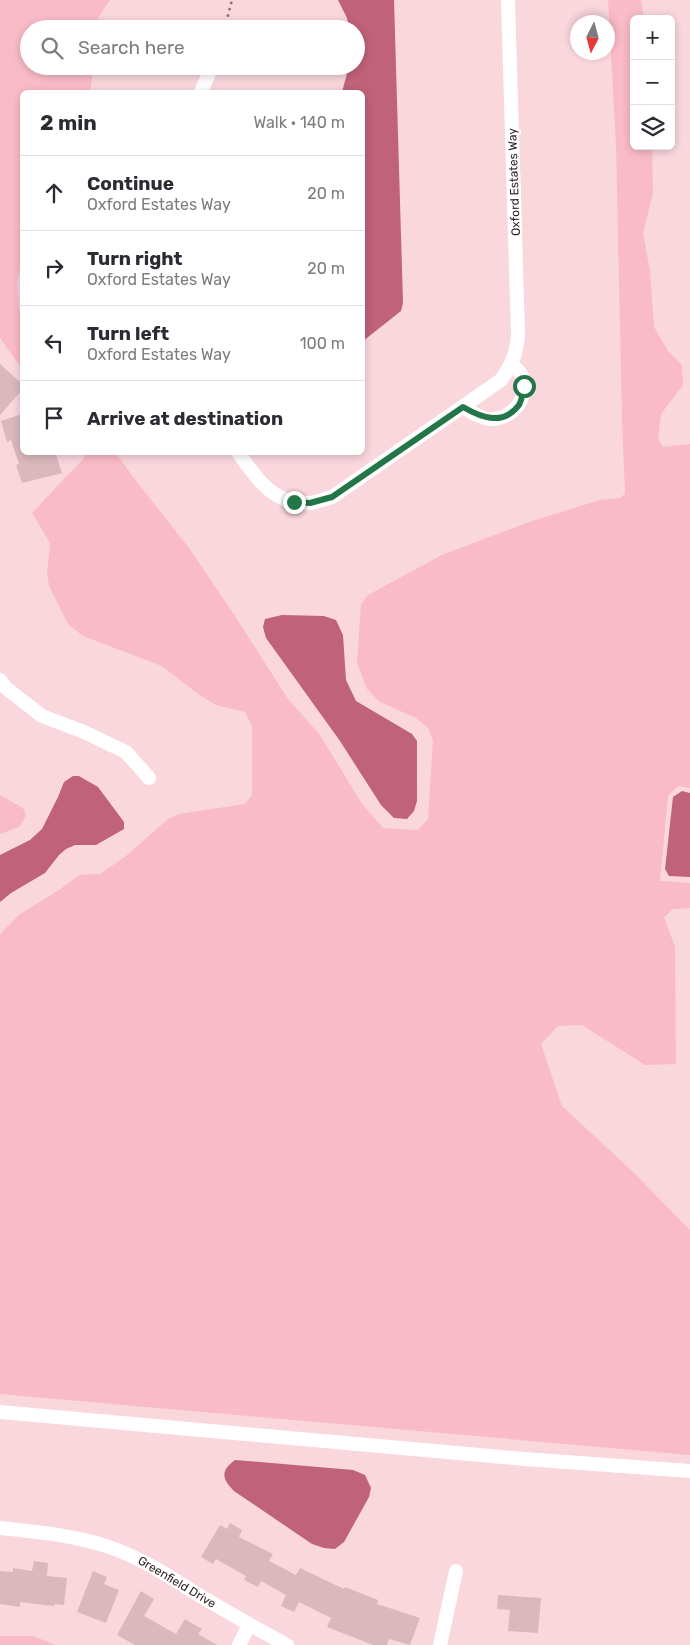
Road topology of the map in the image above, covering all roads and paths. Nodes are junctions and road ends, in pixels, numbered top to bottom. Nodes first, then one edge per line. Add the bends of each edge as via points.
1 (232, 0) edge
2 (508, 0) edge
3 (227, 20) edge
4 (208, 75) edge
5 (202, 90) edge
6 (512, 364) junction
7 (463, 407) junction
8 (240, 455) edge
9 (0, 680) edge
10 (148, 778) dead end
11 (0, 1412) edge
12 (690, 1471) edge
13 (0, 1528) edge
14 (456, 1572) dead end
15 (249, 1625) junction
16 (239, 1645) edge
17 (287, 1645) edge
18 (440, 1645) edge

1 - 3 path
2 - 6 street, Oxford Estates Way via 518,336
4 - 5 street
6 - 7 street, Oxford Estates Way via 501,380
6 - 7 street via 522,374 524,386 520,404 505,417 490,419
7 - 8 street, Oxford Estates Way via 332,497 310,503 294,502 276,495 259,482
9 - 10 street via 42,716 126,752
11 - 12 street
13 - 15 street, Greenfield Drive via 63,1535 111,1547 166,1573
14 - 18 street
15 - 16 street
15 - 17 street, Greenfield Drive

